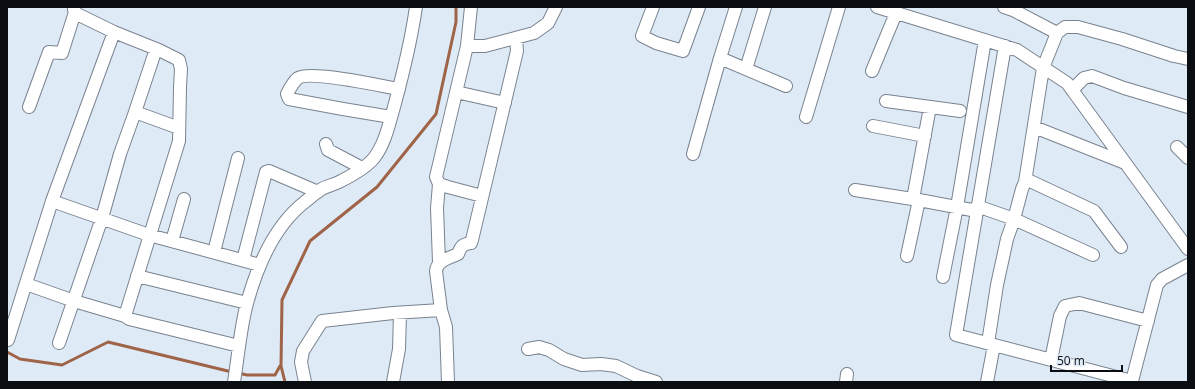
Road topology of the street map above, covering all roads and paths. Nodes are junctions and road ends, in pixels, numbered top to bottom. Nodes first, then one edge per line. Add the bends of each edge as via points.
1 (416, 7) edge
2 (471, 7) edge
3 (556, 7) edge
4 (653, 7) edge
5 (699, 7) edge
6 (736, 7) edge
7 (765, 7) edge
8 (839, 7) edge
9 (877, 7) edge
10 (1004, 7) edge
11 (74, 9) edge
12 (896, 13) junction
13 (114, 32) junction
14 (1057, 32) junction
15 (516, 38) junction
16 (985, 40) junction
17 (467, 46) junction
18 (1005, 46) junction
19 (156, 49) junction
20 (720, 58) junction
21 (1188, 59) edge
22 (1044, 68) junction
23 (746, 69) junction
24 (872, 71) dead end
25 (786, 86) dead end
26 (399, 89) junction
27 (1072, 90) junction
28 (456, 92) junction
29 (886, 101) dead end
30 (505, 103) junction
31 (30, 107) dead end
32 (930, 107) junction
33 (1188, 107) edge
34 (135, 112) junction
35 (960, 112) dead end
36 (391, 117) junction
37 (806, 117) dead end
38 (873, 126) dead end
39 (1034, 127) junction
40 (179, 128) junction
41 (925, 136) junction
42 (326, 144) dead end
43 (1177, 147) dead end
44 (693, 154) dead end
45 (238, 158) dead end
46 (1188, 158) edge
47 (1125, 162) junction
48 (362, 168) junction
49 (1026, 182) junction
50 (439, 184) junction
51 (855, 190) dead end
52 (318, 192) junction
53 (482, 196) junction
54 (184, 199) dead end
55 (916, 199) junction
56 (52, 201) junction
57 (957, 207) junction
58 (977, 208) junction
59 (102, 218) junction
60 (1014, 219) junction
61 (149, 234) junction
62 (172, 240) junction
63 (1186, 242) edge
64 (1121, 247) dead end
65 (214, 252) junction
66 (1093, 255) dead end
67 (907, 256) dead end
68 (243, 260) junction
69 (439, 262) junction
70 (260, 265) junction
71 (1188, 265) edge
72 (137, 276) junction
73 (943, 277) dead end
74 (26, 284) junction
75 (74, 301) junction
76 (247, 303) junction
77 (441, 310) junction
78 (400, 313) junction
79 (124, 316) junction
80 (1148, 321) junction
81 (8, 340) edge
82 (60, 343) dead end
83 (991, 344) junction
84 (239, 346) junction
85 (528, 349) dead end
86 (1051, 360) junction
87 (235, 374) edge
88 (305, 382) edge
89 (393, 382) edge
90 (448, 382) edge
91 (656, 382) edge
92 (988, 382) edge
93 (1133, 382) edge

1 - 26 street
2 - 17 street
3 - 15 street via 548,23 534,33
4 - 5 street via 642,36 683,51
6 - 20 street
7 - 23 street
8 - 37 street
9 - 12 street
10 - 14 street
11 - 13 street via 77,14
11 - 31 street via 62,53 49,52
12 - 16 street
12 - 24 street
13 - 19 street
13 - 56 street
14 - 21 street via 1065,27 1078,27
14 - 22 street
15 - 17 street via 485,46
15 - 30 street via 517,51
16 - 18 street
16 - 57 street
17 - 28 street
18 - 22 street via 1017,50
18 - 58 street
19 - 34 street
19 - 40 street via 179,60
20 - 23 street
20 - 44 street
22 - 27 street via 1067,83
22 - 39 street
23 - 25 street
26 - 36 street
26 - 36 street via 308,76 294,82 287,94 289,99
27 - 33 street via 1084,78 1092,76
27 - 47 street
28 - 30 street
28 - 50 street via 437,172
29 - 32 street
30 - 53 street
32 - 35 street
32 - 41 street
34 - 40 street
34 - 59 street
36 - 48 street via 382,145 374,158
38 - 41 street
39 - 47 street
39 - 49 street
40 - 61 street via 178,141
41 - 55 street
42 - 48 street via 328,150
43 - 46 street
45 - 65 street
47 - 63 street
48 - 52 street
49 - 60 street
49 - 64 street via 1030,181 1094,211
50 - 53 street
50 - 69 street
51 - 55 street
52 - 68 street via 269,171 266,172
52 - 70 street via 286,220
53 - 69 street via 471,243 461,246 458,254
54 - 62 street
55 - 57 street
55 - 67 street
56 - 59 street
56 - 74 street
57 - 58 street
57 - 73 street
58 - 60 street
58 - 83 street via 956,335
59 - 61 street
59 - 75 street
60 - 66 street
60 - 83 street via 997,285
61 - 62 street
61 - 72 street
62 - 65 street
65 - 68 street
68 - 70 street
69 - 77 street via 436,271
70 - 76 street
71 - 80 street via 1162,279 1157,285
72 - 76 street
72 - 79 street
74 - 75 street
74 - 81 street
75 - 79 street
75 - 82 street
76 - 84 street
77 - 78 street
77 - 90 street via 446,327
78 - 88 street via 322,321 303,351 301,362
78 - 89 street via 399,349
79 - 84 street
80 - 86 street via 1079,303 1065,306 1060,316
80 - 93 street
83 - 86 street
83 - 92 street
84 - 87 street
85 - 91 street via 539,347 564,360 582,365 616,366
86 - 93 street

